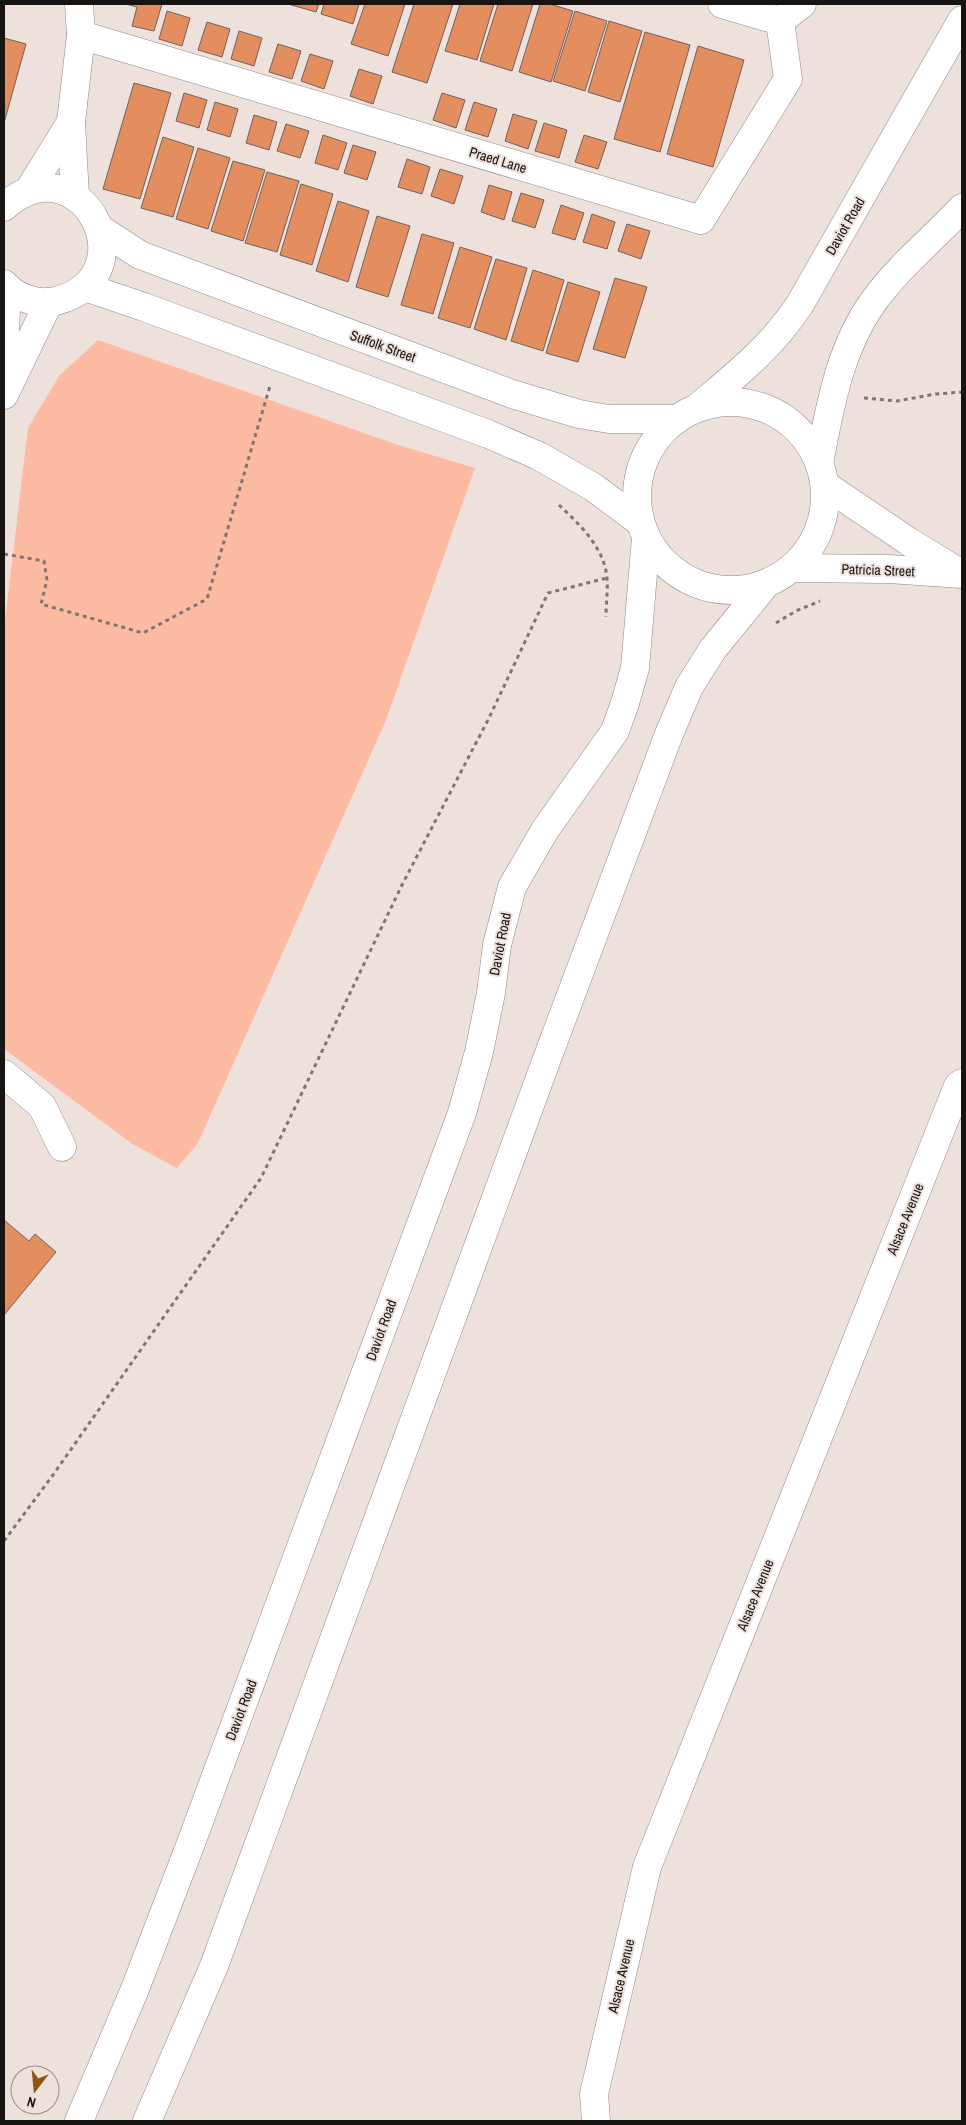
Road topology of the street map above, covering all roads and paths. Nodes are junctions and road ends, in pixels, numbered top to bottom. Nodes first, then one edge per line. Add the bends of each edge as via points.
1 (79, 4) edge
2 (722, 4) edge
3 (802, 4) edge
4 (962, 20) edge
5 (780, 21) junction
6 (81, 35) junction
7 (71, 122) junction
8 (75, 197) junction
9 (13, 198) edge
10 (962, 208) edge
11 (100, 230) junction
12 (5, 286) edge
13 (85, 287) junction
14 (49, 302) junction
15 (4, 353) edge
16 (271, 383) dead end
17 (962, 392) edge
18 (4, 395) edge
19 (863, 398) dead end
20 (687, 413) junction
21 (822, 474) junction
22 (558, 505) dead end
23 (643, 530) junction
24 (4, 554) edge
25 (793, 568) junction
26 (962, 574) edge
27 (607, 578) junction
28 (765, 585) junction
29 (606, 617) dead end
30 (4, 1074) edge
31 (962, 1083) edge
32 (62, 1147) dead end
33 (4, 1541) edge
34 (79, 2121) edge
35 (147, 2121) edge
36 (596, 2121) edge

1 - 6 street
2 - 5 street
3 - 5 street
4 - 20 street, Daviot Road via 785,328 764,350
5 - 6 street, Praed Lane via 788,78 701,220
6 - 7 street
7 - 8 street
7 - 9 street
8 - 9 street via 60,190 44,188
8 - 11 street via 86,205
10 - 21 street via 892,279 857,329 834,389
11 - 13 street via 101,260
11 - 20 street, Suffolk Street via 140,255 512,394 579,414 609,419
12 - 14 street via 20,296
12 - 15 street
13 - 14 street via 68,298
13 - 23 street via 539,456 593,486
14 - 18 street
16 - 24 path via 207,598 143,633 41,604 47,580 44,562
17 - 19 path via 896,401
20 - 21 street, Suffolk Street via 719,403 741,402 763,408 798,430 811,445
20 - 23 street, Daviot Road via 658,436 644,456 636,489
21 - 25 street via 825,508 819,530 808,551
21 - 26 street, Patricia Street via 908,541
22 - 27 path via 590,537 602,556
23 - 28 street via 659,558 696,584 719,590
23 - 34 street, Daviot Road via 635,668 625,703 615,731 545,830 512,887 497,945 479,1052 462,1113 191,1843 135,1989
25 - 26 street, Patricia Street
25 - 28 street
27 - 29 path
27 - 33 path via 548,592 261,1178
28 - 35 street via 713,649 689,687 669,734 214,1966
30 - 32 street via 42,1106
31 - 36 street, Alsace Avenue via 958,1086 647,1867 594,2094

